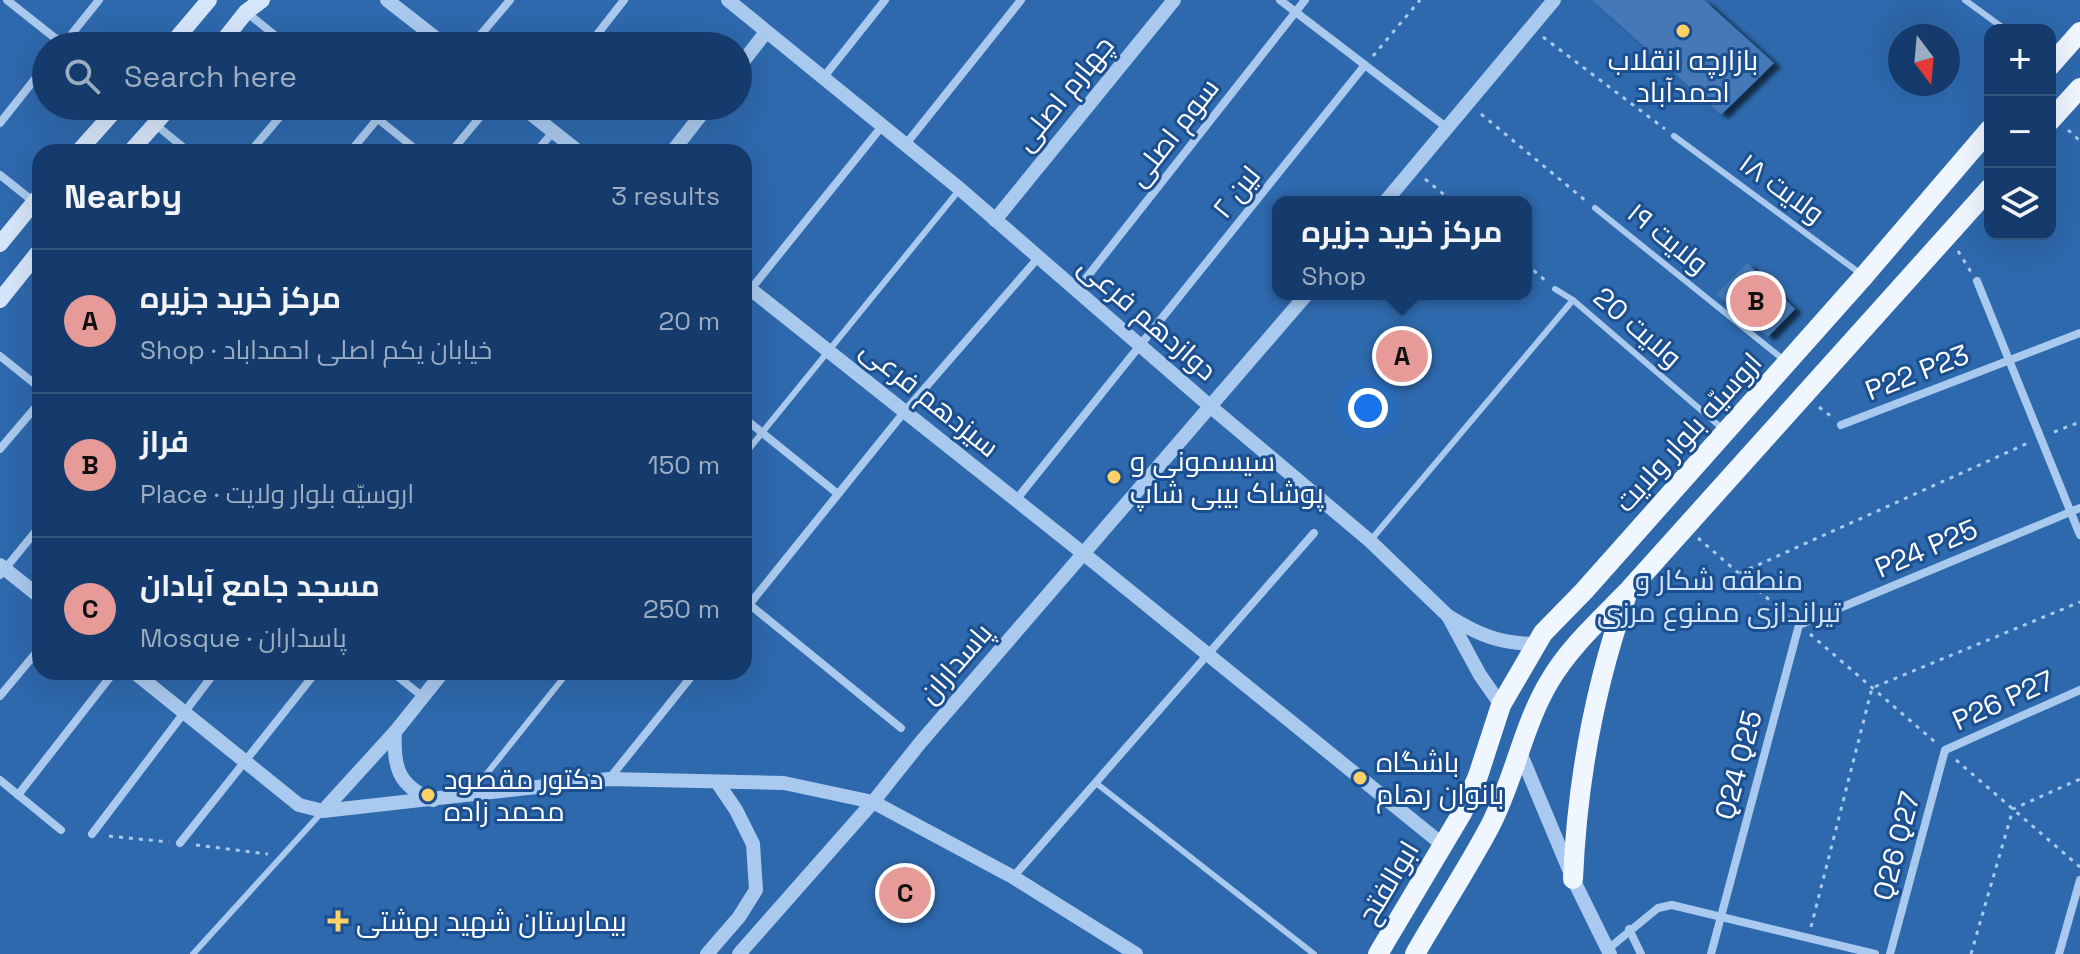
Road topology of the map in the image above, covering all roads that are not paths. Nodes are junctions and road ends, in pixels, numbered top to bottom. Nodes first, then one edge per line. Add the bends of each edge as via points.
1 (7, 0) edge
2 (99, 0) edge
3 (209, 0) edge
4 (262, 0) edge
5 (387, 0) edge
6 (510, 0) edge
7 (624, 0) edge
8 (885, 0) edge
9 (1021, 0) edge
10 (1174, 0) edge
11 (1280, 0) edge
12 (1305, 0) edge
13 (1554, 0) edge
14 (1965, 0) edge
15 (735, 2) edge
16 (246, 12) junction
17 (1295, 12) junction
18 (1998, 24) edge
19 (47, 32) edge
20 (73, 32) edge
21 (182, 32) edge
22 (230, 32) edge
23 (271, 32) edge
24 (428, 32) edge
25 (483, 32) edge
26 (599, 32) edge
27 (766, 32) junction
28 (2080, 32) edge
29 (752, 50) edge
30 (2056, 58) edge
31 (1365, 65) junction
32 (823, 78) junction
33 (32, 83) edge
34 (2080, 88) edge
35 (2056, 114) edge
36 (107, 120) edge
37 (160, 120) edge
38 (277, 120) edge
39 (375, 120) edge
40 (379, 120) edge
41 (477, 120) edge
42 (544, 120) edge
43 (697, 120) edge
44 (0, 123) edge
45 (156, 125) junction
46 (883, 125) junction
47 (1446, 127) junction
48 (553, 132) junction
49 (1674, 136) road end
50 (1984, 136) edge
51 (85, 144) edge
52 (138, 144) edge
53 (179, 144) edge
54 (257, 144) edge
55 (356, 144) edge
56 (409, 144) edge
57 (458, 144) edge
58 (543, 144) edge
59 (569, 144) edge
60 (678, 144) edge
61 (906, 144) junction
62 (0, 175) edge
63 (960, 189) junction
64 (1984, 195) edge
65 (32, 196) edge
66 (1390, 196) edge
67 (32, 205) edge
68 (1595, 208) road end
69 (995, 220) junction
70 (0, 244) edge
71 (1038, 258) junction
72 (32, 260) edge
73 (1864, 276) junction
74 (1977, 281) road end
75 (752, 283) edge
76 (1555, 289) road end
77 (1076, 291) junction
78 (752, 294) edge
79 (0, 300) edge
80 (1302, 300) edge
81 (1573, 300) junction
82 (2080, 333) edge
83 (1141, 347) junction
84 (828, 351) junction
85 (0, 356) edge
86 (2009, 361) junction
87 (1783, 366) junction
88 (32, 382) edge
89 (1804, 394) junction
90 (1211, 407) junction
91 (32, 411) edge
92 (905, 411) junction
93 (1732, 424) junction
94 (752, 425) edge
95 (1841, 425) road end
96 (762, 433) junction
97 (1763, 439) junction
98 (752, 445) edge
99 (0, 449) edge
100 (838, 494) junction
101 (1016, 500) junction
102 (2075, 510) edge
103 (1314, 533) dead end
104 (32, 535) edge
105 (2080, 535) edge
106 (1370, 541) junction
107 (1084, 554) junction
108 (2, 570) edge
109 (1629, 590) junction
110 (32, 591) edge
111 (752, 598) edge
112 (752, 610) edge
113 (1448, 616) junction
114 (1799, 625) joint
115 (1537, 644) junction
116 (1209, 655) junction
117 (32, 658) edge
118 (108, 680) edge
119 (144, 680) edge
120 (209, 680) edge
121 (310, 680) edge
122 (402, 680) edge
123 (437, 680) edge
124 (562, 680) edge
125 (689, 680) edge
126 (2080, 690) edge
127 (0, 696) edge
128 (423, 697) junction
129 (1501, 705) junction
130 (183, 712) junction
131 (901, 728) dead end
132 (395, 732) junction
133 (1519, 749) junction
134 (1945, 750) joint
135 (244, 761) junction
136 (609, 779) junction
137 (0, 780) edge
138 (717, 782) junction
139 (1096, 783) junction
140 (18, 795) junction
141 (468, 796) junction
142 (433, 800) junction
143 (873, 802) junction
144 (323, 811) junction
145 (61, 830) dead end
146 (92, 834) dead end
147 (180, 843) dead end
148 (1443, 845) junction
149 (1013, 877) junction
150 (1573, 879) junction
151 (2080, 880) edge
152 (1720, 917) junction
153 (1629, 929) junction
154 (1608, 952) edge
155 (193, 954) edge
156 (707, 954) edge
157 (739, 954) edge
158 (1136, 954) edge
159 (1314, 954) edge
160 (1378, 954) edge
161 (1415, 954) edge
162 (1641, 954) edge
163 (1711, 954) edge
164 (1875, 954) edge
165 (1890, 954) edge
166 (2059, 954) edge

1 - 19 street
2 - 20 street
3 - 21 main road
4 - 16 main road
5 - 24 street
6 - 25 street
7 - 26 street
8 - 32 street
9 - 61 street
10 - 69 street, چهارم اصلی
11 - 17 street
12 - 17 street, سوم اصلی
13 - 47 street
14 - 18 lane
15 - 27 street, دوازدهم فرعی
16 - 22 main road
16 - 23 street
17 - 31 street
17 - 77 street, سوم اصلی
27 - 29 street
27 - 32 street, دوازدهم فرعی
28 - 30 main road
31 - 47 street
31 - 83 street, لین ۲
32 - 46 street, دوازدهم فرعی
33 - 44 street
34 - 35 main road
36 - 51 main road
37 - 45 main road
38 - 54 street
39 - 55 street
40 - 56 street
41 - 57 street
42 - 48 street
43 - 60 street
45 - 52 main road
45 - 53 street
46 - 61 street, دوازدهم فرعی
46 - 75 street
47 - 66 street
48 - 58 street
48 - 59 street
49 - 73 lane, ولایت ۱۸
50 - 73 main road, اروسیّه بلوار ولایت
61 - 63 street, دوازدهم فرعی
62 - 65 street
63 - 69 street, دوازدهم فرعی
63 - 84 lane
64 - 89 main road
67 - 70 main road
68 - 87 lane, ولایت ۱۹
69 - 71 street, دوازدهم فرعی
71 - 77 street, دوازدهم فرعی
71 - 92 street
72 - 79 main road
73 - 87 main road, اروسیّه بلوار ولایت
74 - 86 street
76 - 81 lane, ولایت 20
77 - 83 street, دوازدهم فرعی
78 - 84 street, سیزدهم فرعی
80 - 90 street, پاسداران
81 - 93 lane, ولایت 20
81 - 106 lane
82 - 86 street, P22 P23
83 - 90 street, دوازدهم فرعی
83 - 101 street, لین ۲
84 - 92 street, سیزدهم فرعی
84 - 96 lane
85 - 88 street
86 - 95 street, P22 P23
86 - 102 street
87 - 89 main road via 1788,386
87 - 93 main road, اروسیّه بلوار ولایت
89 - 97 main road
90 - 106 street, دوازدهم فرعی
90 - 107 street, پاسداران
91 - 99 street
92 - 100 street
92 - 101 street, سیزدهم فرعی
93 - 97 main road via 1755,423
93 - 115 main road, اروسیّه بلوار ولایت
94 - 96 street
96 - 98 lane
96 - 100 street
97 - 109 main road
100 - 111 street
101 - 107 street, سیزدهم فرعی
102 - 105 street
102 - 114 street, P24 P25
103 - 116 street
104 - 108 street
106 - 113 street, دوازدهم فرعی
107 - 116 street, سیزدهم فرعی
107 - 143 street, پاسداران
108 - 110 street
109 - 133 main road via 1567,654
109 - 150 main road via 1592,711 1578,795
112 - 131 street
113 - 115 street via 1509,644
113 - 129 street, دوازدهم فرعی
114 - 152 street, Q24 Q25
115 - 129 main road, اروسیّه بلوار ولایت
116 - 139 street
116 - 148 street, سیزدهم فرعی
117 - 127 street
118 - 140 street
119 - 130 street
120 - 130 street
121 - 135 street
122 - 128 street
123 - 128 street
124 - 141 lane
125 - 136 street
126 - 134 street, P26 P27
128 - 132 street
129 - 133 main road
129 - 148 main road, ابوالفتح via 1478,776
130 - 135 street
130 - 146 street
132 - 142 street via 393,758 399,773 413,790
132 - 144 street
133 - 150 street
133 - 161 main road via 1490,827
134 - 165 street, Q26 Q27
135 - 144 street via 299,805
135 - 147 street
136 - 138 street
136 - 141 street
137 - 140 street
138 - 143 street via 784,783
138 - 156 street via 753,844 756,890
139 - 149 street
139 - 159 lane
140 - 145 street
141 - 142 street
142 - 144 street
143 - 149 street
143 - 157 street, پاسداران
144 - 155 lane
148 - 160 main road, ابوالفتح
149 - 158 street
150 - 154 street
151 - 166 street
152 - 153 street via 1672,905 1658,908
152 - 163 street, Q24 Q25
152 - 164 street
153 - 154 street
153 - 162 street

